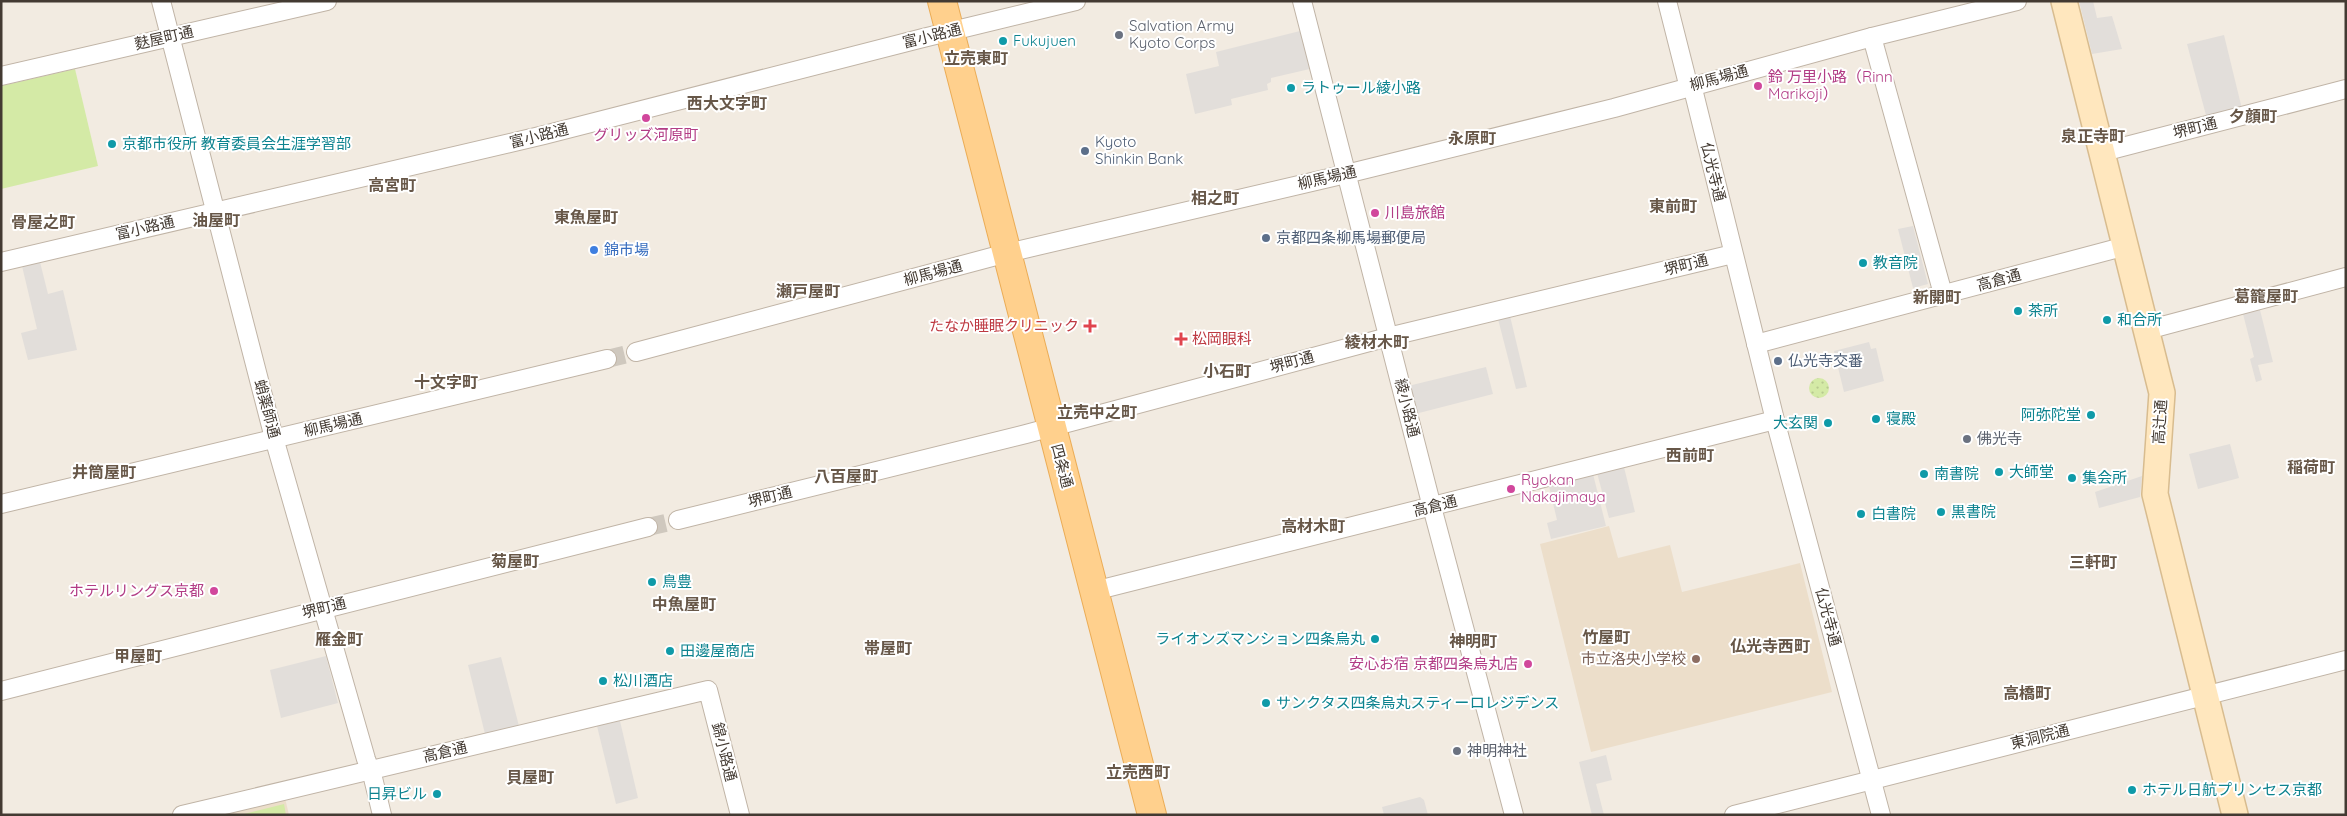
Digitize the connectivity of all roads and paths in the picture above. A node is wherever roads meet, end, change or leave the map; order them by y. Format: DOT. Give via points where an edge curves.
graph roads {
  1 [pos="161,1"];
  2 [pos="327,1"];
  3 [pos="942,1"];
  4 [pos="1076,1"];
  5 [pos="1302,1"];
  6 [pos="1667,1"];
  7 [pos="2017,1"];
  8 [pos="2064,1"];
  9 [pos="949,31"];
  10 [pos="169,37"];
  11 [pos="1872,37"];
  12 [pos="1,76"];
  13 [pos="1692,85"];
  14 [pos="2346,89"];
  15 [pos="2103,152"];
  16 [pos="1346,174"];
  17 [pos="215,212"];
  18 [pos="2126,246"];
  19 [pos="1007,254"];
  20 [pos="1733,254"];
  21 [pos="1,262"];
  22 [pos="2346,277"];
  23 [pos="1943,294"];
  24 [pos="2147,330"];
  25 [pos="1388,337"];
  26 [pos="1756,344"];
  27 [pos="636,352"];
  28 [pos="606,360"];
  29 [pos="1775,420"];
  30 [pos="1052,427"];
  31 [pos="274,438"];
  32 [pos="1,504"];
  33 [pos="1432,507"];
  34 [pos="678,520"];
  35 [pos="648,527"];
  36 [pos="1094,591"];
  37 [pos="323,609"];
  38 [pos="2346,660"];
  39 [pos="708,690"];
  40 [pos="1,692"];
  41 [pos="2204,696"];
  42 [pos="370,770"];
  43 [pos="1872,781"];
  44 [pos="182,815"];
  45 [pos="382,815"];
  46 [pos="740,815"];
  47 [pos="1152,815"];
  48 [pos="1514,815"];
  49 [pos="1734,815"];
  50 [pos="1881,815"];
  51 [pos="2235,815"];
  1 -- 10 [label="street, 蛸薬師通"];
  2 -- 10 [label="street, 麩屋町通"];
  3 -- 9 [label="main road, 四条通"];
  4 -- 9 [label="street, 富小路通"];
  5 -- 16 [label="street, 綾小路通"];
  6 -- 13 [label="street, 仏光寺通" via="1687,80"];
  7 -- 11 [label="street, 柳馬場通"];
  8 -- 15 [label="street, 高辻通"];
  9 -- 17 [label="street, 富小路通" via="553,133"];
  9 -- 19 [label="main road, 四条通"];
  10 -- 12 [label="street, 麩屋町通"];
  10 -- 17 [label="street, 蛸薬師通"];
  11 -- 13 [label="street, 柳馬場通"];
  11 -- 23 [label="street"];
  13 -- 16 [label="street, 柳馬場通" via="1614,108"];
  13 -- 20 [label="street, 仏光寺通"];
  14 -- 15 [label="street, 堺町通"];
  15 -- 18 [label="street, 高辻通"];
  16 -- 19 [label="street, 柳馬場通"];
  16 -- 25 [label="street, 綾小路通"];
  17 -- 21 [label="street, 富小路通"];
  17 -- 31 [label="street, 蛸薬師通"];
  18 -- 23 [label="street, 高倉通"];
  18 -- 24 [label="street, 高辻通"];
  19 -- 27 [label="street, 柳馬場通"];
  19 -- 30 [label="main road, 四条通"];
  20 -- 25 [label="street, 堺町通"];
  20 -- 26 [label="street, 仏光寺通"];
  22 -- 24 [label="street"];
  23 -- 26 [label="street, 高倉通"];
  24 -- 41 [label="street, 高辻通" via="2162,393 2155,494"];
  25 -- 30 [label="street, 堺町通"];
  25 -- 33 [label="street, 綾小路通"];
  26 -- 29 [label="street, 仏光寺通"];
  28 -- 31 [label="street, 柳馬場通"];
  29 -- 33 [label="street, 高倉通"];
  29 -- 43 [label="street, 仏光寺通"];
  30 -- 34 [label="street, 堺町通"];
  30 -- 36 [label="main road, 四条通"];
  31 -- 32 [label="street, 柳馬場通"];
  31 -- 37 [label="street, 蛸薬師通"];
  33 -- 36 [label="street, 高倉通"];
  33 -- 48 [label="street, 綾小路通"];
  35 -- 37 [label="street, 堺町通"];
  36 -- 47 [label="main road, 四条通"];
  37 -- 40 [label="street, 堺町通"];
  37 -- 42 [label="street, 蛸薬師通"];
  38 -- 41 [label="street, 東洞院通"];
  39 -- 42 [label="street, 高倉通"];
  39 -- 46 [label="street, 錦小路通"];
  41 -- 43 [label="street, 東洞院通"];
  41 -- 51 [label="street, 高辻通"];
  42 -- 44 [label="street, 高倉通"];
  42 -- 45 [label="street, 蛸薬師通"];
  43 -- 49 [label="street, 東洞院通"];
  43 -- 50 [label="street, 仏光寺通"];
}
